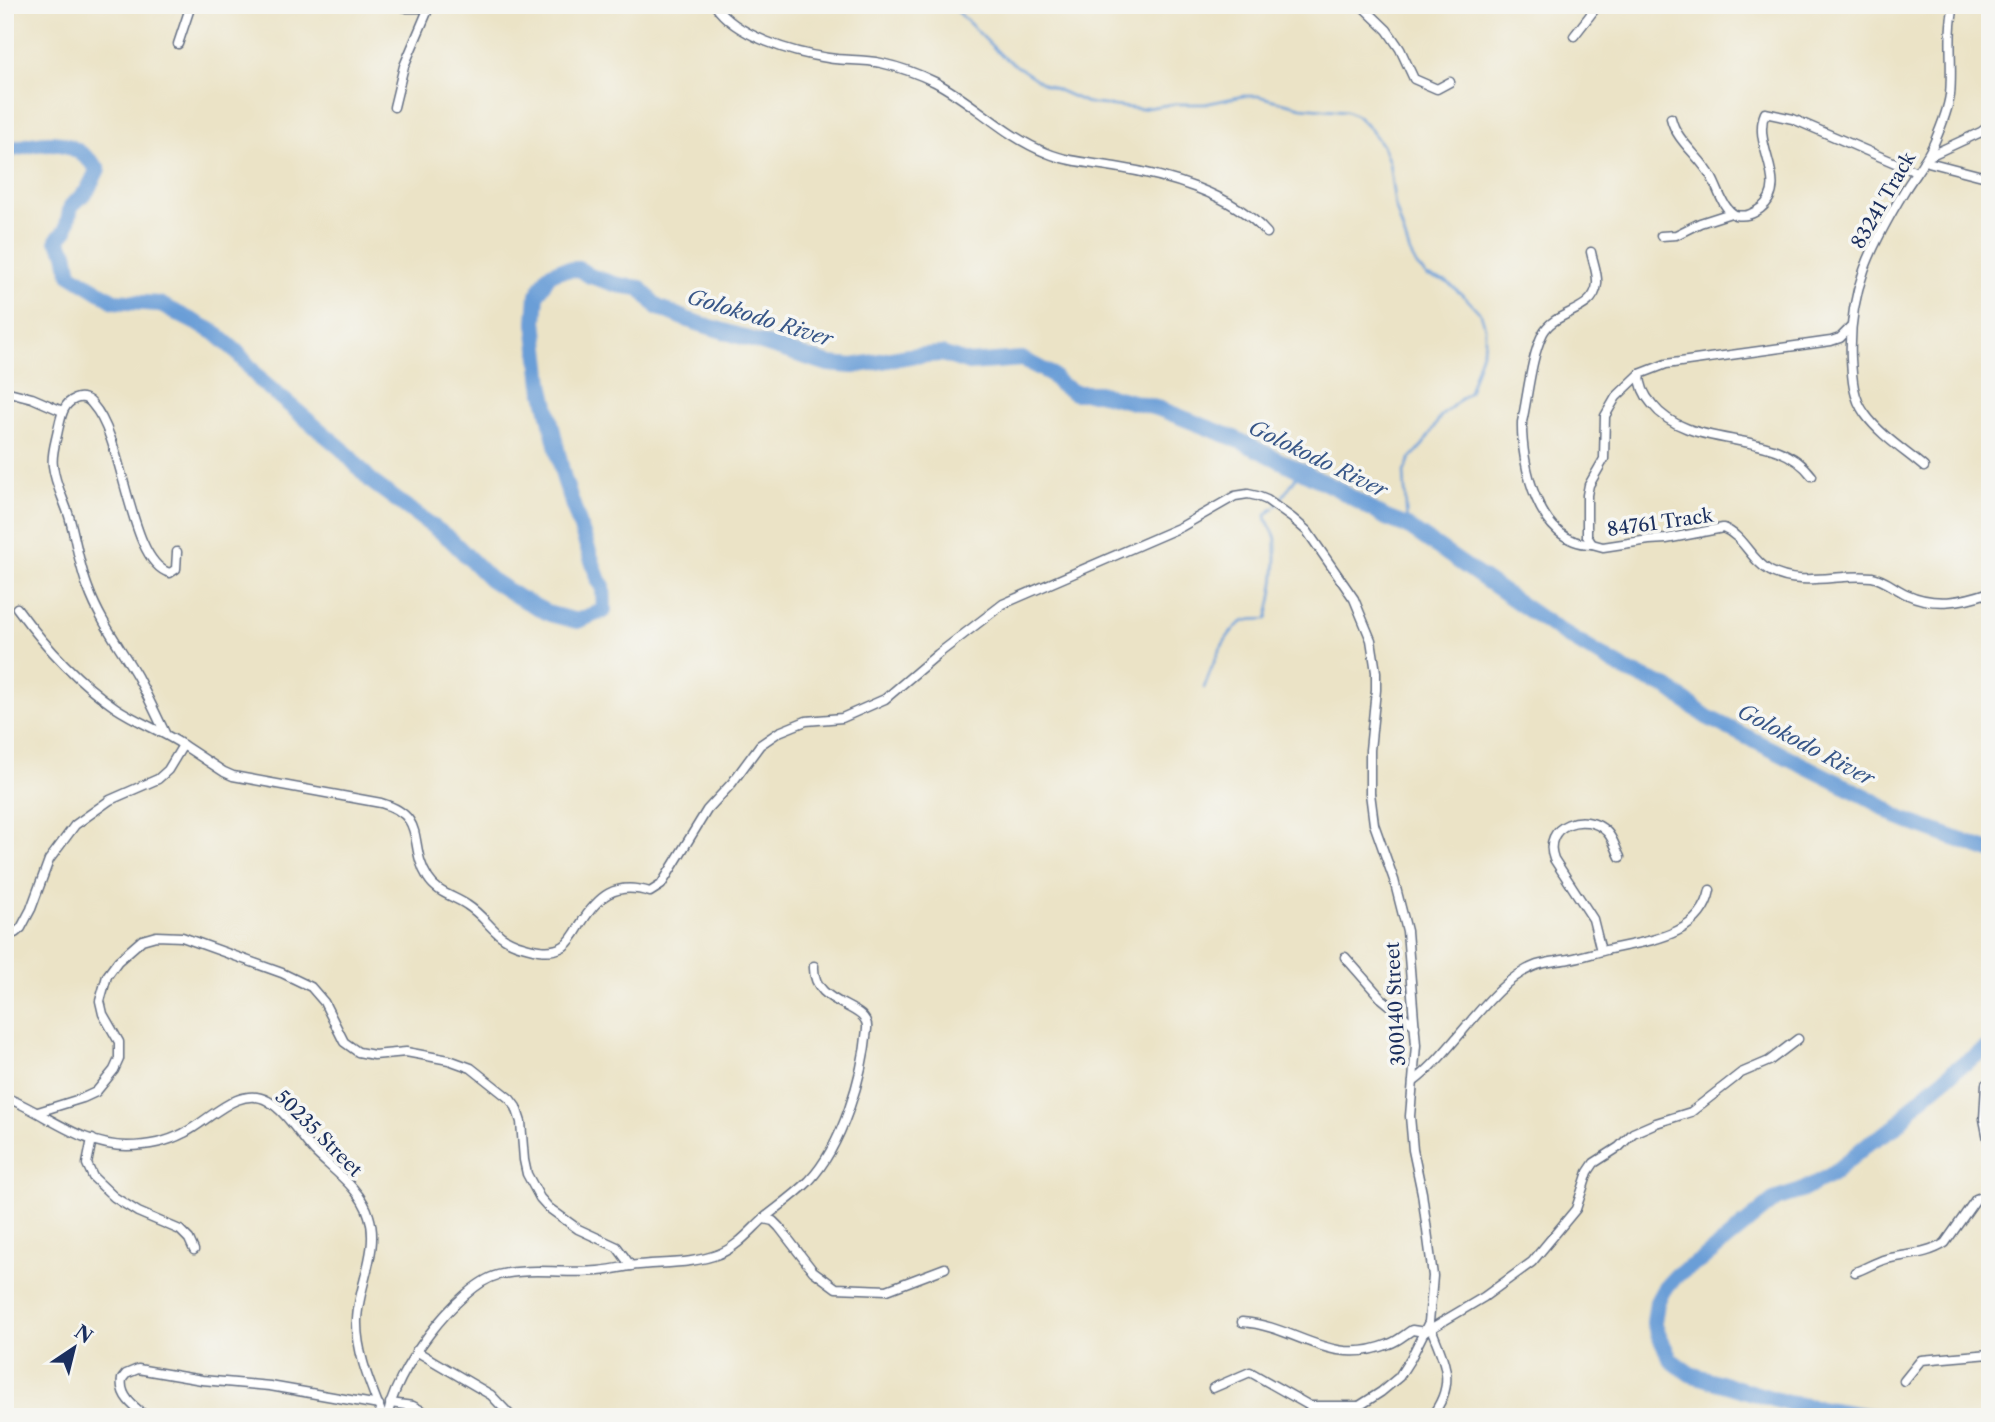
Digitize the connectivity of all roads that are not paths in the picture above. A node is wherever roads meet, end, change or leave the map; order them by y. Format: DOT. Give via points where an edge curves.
graph roads {
  1 [pos="191,5"];
  2 [pos="396,5"];
  3 [pos="715,5"];
  4 [pos="1361,5"];
  5 [pos="1598,5"];
  6 [pos="1954,5"];
  7 [pos="429,7"];
  8 [pos="1574,36"];
  9 [pos="178,44"];
  10 [pos="1450,82"];
  11 [pos="394,107"];
  12 [pos="1671,118"];
  13 [pos="1990,125"];
  14 [pos="1925,159"];
  15 [pos="1916,172"];
  16 [pos="1990,178"];
  17 [pos="1731,213"];
  18 [pos="1267,233"];
  19 [pos="1661,236"];
  20 [pos="1591,253"];
  21 [pos="1850,328"];
  22 [pos="1640,374"];
  23 [pos="5,391"];
  24 [pos="62,411"];
  25 [pos="1924,467"];
  26 [pos="1812,476"];
  27 [pos="1592,544"];
  28 [pos="177,552"];
  29 [pos="1990,592"];
  30 [pos="17,608"];
  31 [pos="165,733"];
  32 [pos="183,746"];
  33 [pos="1620,857"];
  34 [pos="1710,890"];
  35 [pos="5,934"];
  36 [pos="1601,951"];
  37 [pos="1345,957"];
  38 [pos="814,966"];
  39 [pos="1415,1027"];
  40 [pos="1798,1039"];
  41 [pos="1413,1082"];
  42 [pos="1986,1084"];
  43 [pos="5,1097"];
  44 [pos="38,1112"];
  45 [pos="92,1139"];
  46 [pos="1990,1149"];
  47 [pos="1990,1194"];
  48 [pos="764,1219"];
  49 [pos="194,1250"];
  50 [pos="631,1266"];
  51 [pos="945,1268"];
  52 [pos="1855,1272"];
  53 [pos="1242,1322"];
  54 [pos="1428,1330"];
  55 [pos="416,1351"];
  56 [pos="1990,1354"];
  57 [pos="1905,1381"];
  58 [pos="1213,1388"];
  59 [pos="390,1403"];
  60 [pos="379,1405"];
  61 [pos="1360,1406"];
  62 [pos="147,1417"];
  63 [pos="385,1417"];
  64 [pos="434,1417"];
  65 [pos="512,1417"];
  66 [pos="1342,1417"];
  67 [pos="1432,1417"];
  1 -- 9 [label="street"];
  2 -- 7 [label="street"];
  3 -- 18 [label="street" via="732,23 768,42 827,58 881,63 935,82 1009,134 1047,153 1191,186 1237,207"];
  4 -- 10 [label="street" via="1387,30 1413,79 1437,89"];
  5 -- 8 [label="street"];
  6 -- 14 [label="street, 83241 Track" via="1950,97"];
  7 -- 11 [label="street" via="404,66"];
  12 -- 17 [label="street"];
  13 -- 14 [label="street"];
  14 -- 15 [label="street, 83241 Track"];
  14 -- 16 [label="street"];
  15 -- 17 [label="street" via="1793,119 1765,113 1760,127 1773,190 1758,210 1741,216"];
  15 -- 21 [label="street, 83241 Track" via="1864,265"];
  17 -- 19 [label="street" via="1676,235"];
  20 -- 27 [label="street" via="1594,293 1590,301 1559,317 1544,332 1521,434 1530,486 1551,523 1568,538"];
  21 -- 22 [label="street, 84761 Track" via="1831,341 1666,364"];
  21 -- 25 [label="street, 83241 Track" via="1852,380 1859,405 1874,425"];
  22 -- 26 [label="street" via="1648,400 1669,421 1697,433 1770,449 1800,462"];
  22 -- 27 [label="street, 84761 Track" via="1615,397 1605,415 1604,459 1587,495 1587,536"];
  23 -- 24 [label="street"];
  24 -- 28 [label="street" via="80,397 99,411 115,447 132,516 153,562 170,573 176,569"];
  24 -- 31 [label="street" via="53,466 88,589"];
  27 -- 29 [label="street, 84761 Track" via="1603,547 1723,528 1737,536 1762,566 1780,576 1870,577 1908,595 1942,602 1967,601"];
  30 -- 31 [label="street" via="95,691 116,708"];
  31 -- 32 [label="street"];
  32 -- 35 [label="street" via="158,779 110,800 75,825 49,860 26,919 15,933"];
  32 -- 39 [label="street, 300140 Street" via="233,776 402,810 411,822 421,867 434,886 467,904 489,928 508,940 550,951 568,942 603,897 626,887 650,892 660,885 707,810 768,738 806,721 842,718 885,699 1003,604 1181,527 1242,494 1267,500 1307,531 1358,607 1373,651 1376,690 1370,801 1405,918"];
  33 -- 36 [label="street" via="1609,834 1588,821 1564,825 1555,832 1551,852 1594,919"];
  34 -- 36 [label="street" via="1704,909 1672,934"];
  36 -- 41 [label="street" via="1521,973 1492,998 1430,1070"];
  37 -- 39 [label="street" via="1381,998"];
  38 -- 48 [label="street" via="819,988 863,1016 868,1025 865,1046 852,1097 825,1157 810,1180"];
  39 -- 41 [label="street, 300140 Street"];
  40 -- 54 [label="street" via="1769,1061 1741,1073 1691,1112 1639,1130 1594,1163 1576,1209 1532,1262"];
  41 -- 54 [label="street, 300140 Street" via="1413,1150 1433,1276"];
  42 -- 46 [label="street" via="1984,1119"];
  43 -- 44 [label="street, 50235 Street"];
  44 -- 45 [label="street, 50235 Street"];
  44 -- 50 [label="street" via="96,1092 114,1070 119,1042 100,1001 107,976 118,961 142,940 182,937 311,987 344,1042 358,1052 406,1052 471,1068 516,1107 526,1167 540,1198 578,1229 617,1247"];
  45 -- 49 [label="street" via="87,1164 93,1177 138,1212 180,1230"];
  45 -- 60 [label="street, 50235 Street" via="125,1146 150,1144 182,1134 241,1098 256,1097 275,1106 359,1196 370,1216 372,1240 357,1332"];
  47 -- 52 [label="street" via="1976,1199 1939,1247"];
  48 -- 50 [label="street" via="716,1255"];
  48 -- 51 [label="street" via="774,1221 813,1271 836,1288 887,1290"];
  50 -- 55 [label="street" via="492,1277 460,1300"];
  53 -- 54 [label="street" via="1283,1330 1336,1352 1371,1350 1412,1330"];
  54 -- 61 [label="street, 300140 Street" via="1398,1377"];
  54 -- 67 [label="street" via="1445,1363 1448,1381"];
  55 -- 59 [label="street"];
  55 -- 65 [label="street" via="491,1395"];
  56 -- 57 [label="street" via="1921,1360"];
  58 -- 61 [label="street" via="1250,1372 1310,1406"];
  59 -- 63 [label="street"];
  59 -- 64 [label="street" via="413,1406"];
  60 -- 62 [label="street" via="138,1369 122,1379 122,1392"];
  60 -- 63 [label="street, 50235 Street"];
  61 -- 66 [label="street, 300140 Street"];
}
